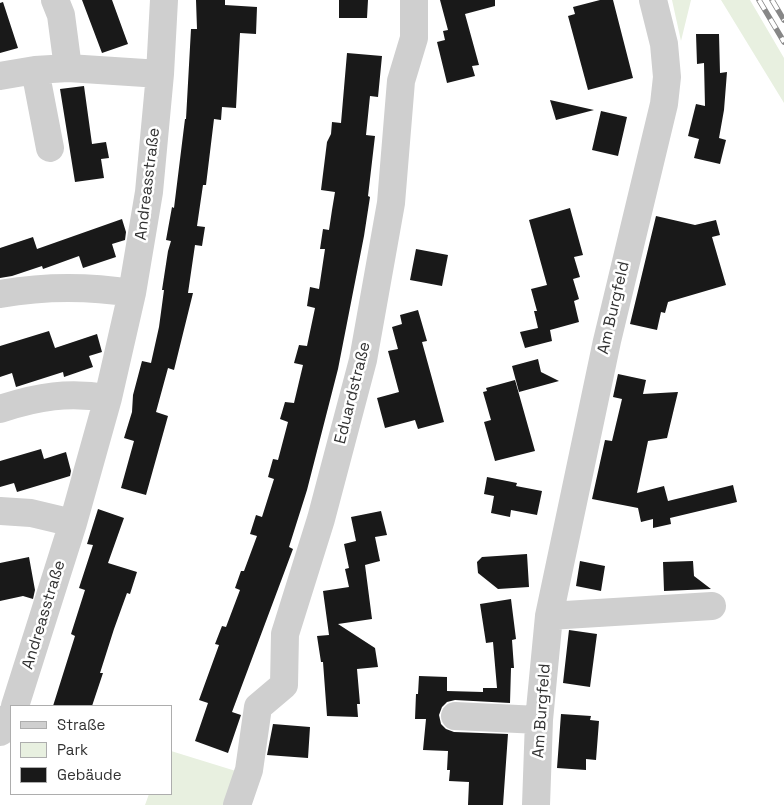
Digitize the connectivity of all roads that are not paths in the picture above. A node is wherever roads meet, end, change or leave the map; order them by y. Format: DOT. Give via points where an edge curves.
graph roads {
  1 [pos="55,0"];
  2 [pos="164,0"];
  3 [pos="414,0"];
  4 [pos="654,0"];
  5 [pos="68,68"];
  6 [pos="34,70"];
  7 [pos="160,74"];
  8 [pos="0,76"];
  9 [pos="50,148"];
  10 [pos="132,293"];
  11 [pos="0,294"];
  12 [pos="108,398"];
  13 [pos="0,409"];
  14 [pos="0,511"];
  15 [pos="72,523"];
  16 [pos="712,606"];
  17 [pos="550,616"];
  18 [pos="15,705"];
  19 [pos="455,716"];
  20 [pos="10,718"];
  21 [pos="539,720"];
  22 [pos="0,732"];
  23 [pos="237,805"];
  24 [pos="536,805"];
  1 -- 5 [label="street" via="61,14"];
  2 -- 7 [label="street, Andreasstraße"];
  3 -- 23 [label="street, Eduardstraße" via="414,38 401,81 391,202 363,360 321,519 285,634 284,685 258,706 248,770"];
  4 -- 17 [label="street, Am Burgfeld" via="668,77 664,104 607,341"];
  5 -- 6 [label="street"];
  5 -- 7 [label="street"];
  6 -- 8 [label="street"];
  6 -- 9 [label="street"];
  7 -- 10 [label="street, Andreasstraße" via="149,192"];
  10 -- 11 [label="street" via="62,287"];
  10 -- 12 [label="street, Andreasstraße"];
  12 -- 13 [label="street" via="50,396"];
  12 -- 15 [label="street, Andreasstraße"];
  14 -- 15 [label="street" via="31,513"];
  15 -- 18 [label="street, Andreasstraße"];
  16 -- 17 [label="street"];
  17 -- 21 [label="street, Am Burgfeld"];
  19 -- 21 [label="street"];
  20 -- 22 [label="street" via="6,728"];
  21 -- 24 [label="street, Am Burgfeld"];
}
